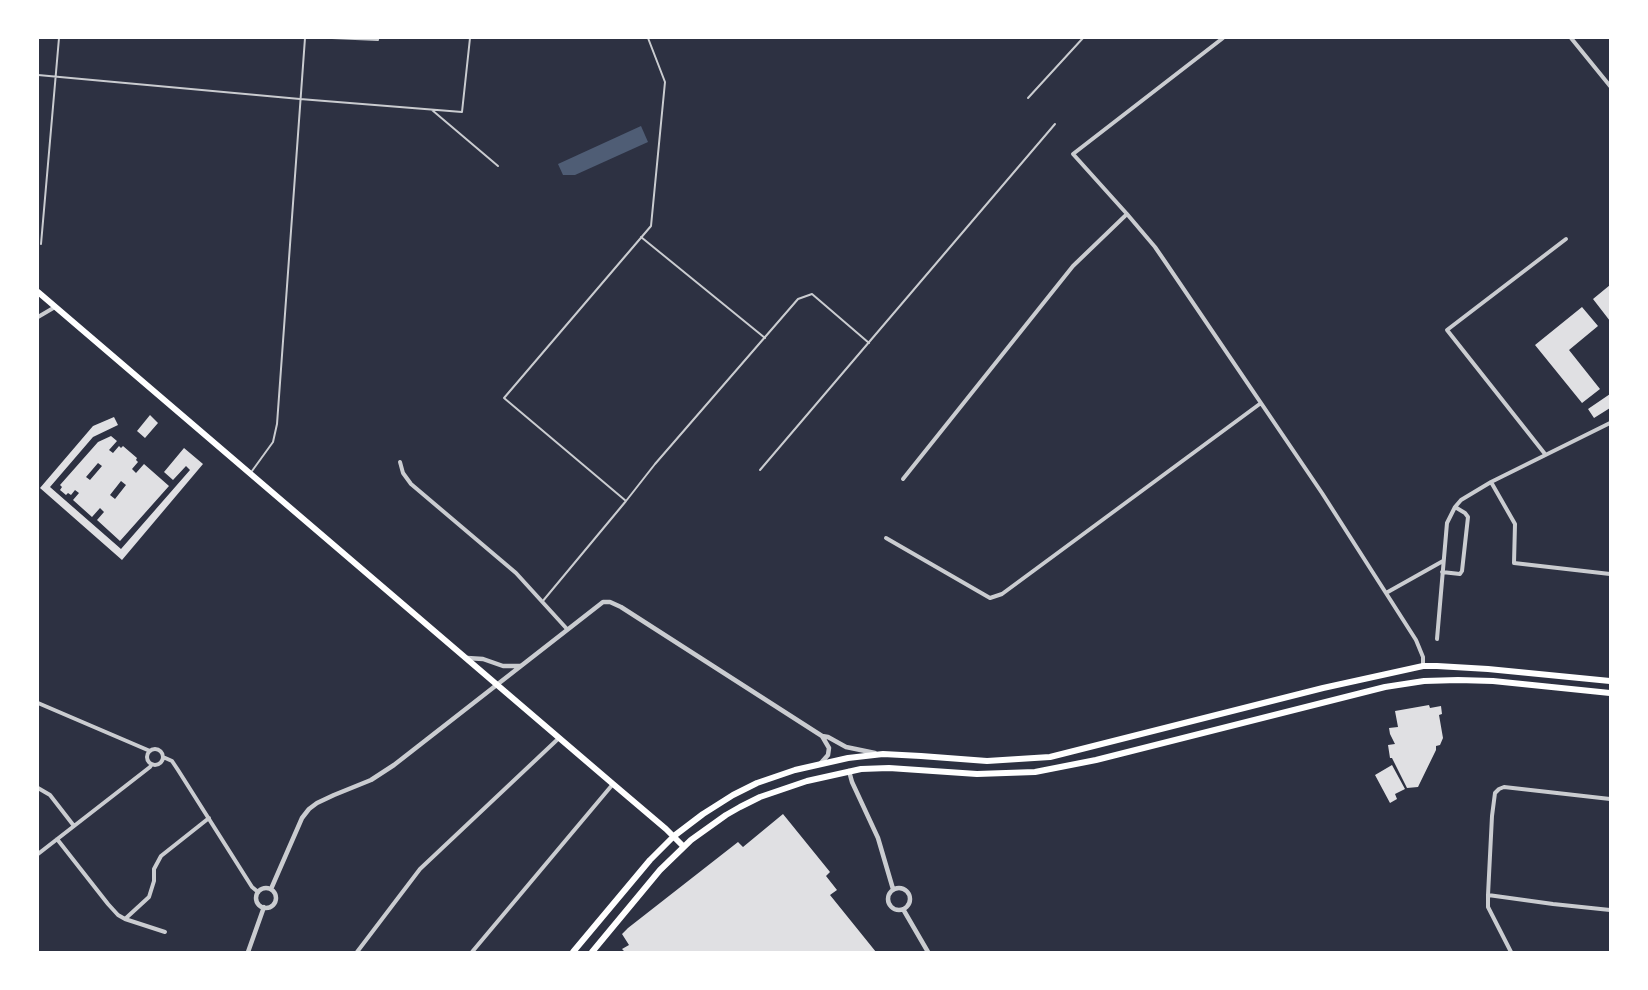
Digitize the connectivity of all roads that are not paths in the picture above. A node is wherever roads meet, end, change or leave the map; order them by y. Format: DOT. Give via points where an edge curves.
graph roads {
  1 [pos="59,38"];
  2 [pos="305,38"];
  3 [pos="332,38"];
  4 [pos="378,38"];
  5 [pos="470,38"];
  6 [pos="648,38"];
  7 [pos="1083,38"];
  8 [pos="1223,38"];
  9 [pos="1571,38"];
  10 [pos="357,39"];
  11 [pos="38,75"];
  12 [pos="55,77"];
  13 [pos="1611,86"];
  14 [pos="1028,98"];
  15 [pos="300,99"];
  16 [pos="432,110"];
  17 [pos="1055,124"];
  18 [pos="498,166"];
  19 [pos="1127,214"];
  20 [pos="641,237"];
  21 [pos="1566,239"];
  22 [pos="41,244"];
  23 [pos="38,292"];
  24 [pos="55,307"];
  25 [pos="38,317"];
  26 [pos="765,338"];
  27 [pos="869,342"];
  28 [pos="1261,403"];
  29 [pos="1611,423"];
  30 [pos="1545,454"];
  31 [pos="400,462"];
  32 [pos="760,470"];
  33 [pos="250,474"];
  34 [pos="903,479"];
  35 [pos="1491,482"];
  36 [pos="626,501"];
  37 [pos="1455,507"];
  38 [pos="885,538"];
  39 [pos="1443,561"];
  40 [pos="1442,572"];
  41 [pos="1611,574"];
  42 [pos="1386,593"];
  43 [pos="542,602"];
  44 [pos="567,629"];
  45 [pos="1437,639"];
  46 [pos="467,658"];
  47 [pos="520,666"];
  48 [pos="1423,666"];
  49 [pos="1424,681"];
  50 [pos="1611,681"];
  51 [pos="497,684"];
  52 [pos="1611,693"];
  53 [pos="38,703"];
  54 [pos="822,736"];
  55 [pos="560,738"];
  56 [pos="150,751"];
  57 [pos="883,754"];
  58 [pos="163,757"];
  59 [pos="848,758"];
  60 [pos="152,764"];
  61 [pos="820,764"];
  62 [pos="849,771"];
  63 [pos="614,784"];
  64 [pos="38,788"];
  65 [pos="1611,799"];
  66 [pos="209,818"];
  67 [pos="74,826"];
  68 [pos="674,836"];
  69 [pos="57,839"];
  70 [pos="683,846"];
  71 [pos="38,854"];
  72 [pos="271,889"];
  73 [pos="893,889"];
  74 [pos="258,892"];
  75 [pos="1488,895"];
  76 [pos="264,907"];
  77 [pos="903,909"];
  78 [pos="1611,910"];
  79 [pos="125,919"];
  80 [pos="165,932"];
  81 [pos="248,952"];
  82 [pos="357,952"];
  83 [pos="472,952"];
  84 [pos="573,952"];
  85 [pos="592,952"];
  86 [pos="928,952"];
  87 [pos="1511,952"];
  1 -- 12 [label="lane"];
  2 -- 15 [label="lane"];
  3 -- 10 [label="lane"];
  4 -- 10 [label="lane"];
  5 -- 16 [label="lane" via="462,112"];
  6 -- 20 [label="lane" via="665,82 651,226"];
  7 -- 14 [label="lane"];
  8 -- 19 [label="street" via="1073,154"];
  9 -- 13 [label="street"];
  11 -- 12 [label="lane"];
  12 -- 15 [label="lane"];
  12 -- 22 [label="lane"];
  15 -- 16 [label="lane"];
  15 -- 33 [label="lane" via="277,424 273,442"];
  16 -- 18 [label="lane"];
  17 -- 27 [label="lane"];
  19 -- 28 [label="street" via="1155,247"];
  19 -- 34 [label="street" via="1072,266"];
  20 -- 26 [label="lane"];
  20 -- 36 [label="lane" via="504,398"];
  21 -- 30 [label="street" via="1447,330"];
  23 -- 24 [label="main road"];
  24 -- 25 [label="street"];
  24 -- 33 [label="main road"];
  26 -- 27 [label="lane" via="798,298 812,294"];
  26 -- 36 [label="lane"];
  27 -- 32 [label="lane"];
  28 -- 38 [label="street" via="1002,594 990,598"];
  28 -- 42 [label="street"];
  29 -- 30 [label="street"];
  30 -- 35 [label="street"];
  31 -- 43 [label="street" via="402,473 411,484 516,573"];
  33 -- 46 [label="main road"];
  35 -- 37 [label="street"];
  35 -- 41 [label="street" via="1515,524 1514,563"];
  36 -- 43 [label="lane"];
  37 -- 39 [label="street" via="1447,523"];
  37 -- 40 [label="street" via="1468,517 1462,571"];
  39 -- 40 [label="street"];
  39 -- 42 [label="street"];
  40 -- 45 [label="street"];
  42 -- 48 [label="street" via="1416,639"];
  43 -- 44 [label="street"];
  44 -- 47 [label="street"];
  44 -- 54 [label="street" via="603,603 615,604"];
  46 -- 47 [label="street"];
  46 -- 51 [label="main road"];
  47 -- 51 [label="street"];
  48 -- 49 [label="main road"];
  48 -- 50 [label="main road"];
  48 -- 57 [label="main road" via="1050,757 987,761"];
  49 -- 52 [label="main road" via="1493,681"];
  49 -- 62 [label="main road" via="1385,687 1035,772 977,774 889,768"];
  51 -- 55 [label="main road"];
  51 -- 72 [label="street" via="394,765 371,780 309,808"];
  53 -- 56 [label="street"];
  54 -- 57 [label="street" via="856,750"];
  54 -- 61 [label="street" via="829,750"];
  55 -- 63 [label="main road"];
  55 -- 82 [label="street" via="420,869"];
  56 -- 58 [label="street" via="157,749"];
  56 -- 60 [label="street" via="147,758"];
  57 -- 59 [label="main road"];
  58 -- 60 [label="street" via="160,763"];
  58 -- 66 [label="street" via="172,761"];
  59 -- 61 [label="main road"];
  59 -- 62 [label="main road"];
  60 -- 67 [label="street"];
  61 -- 68 [label="main road" via="757,783"];
  62 -- 70 [label="main road" via="760,797 726,815"];
  62 -- 73 [label="street" via="878,838"];
  63 -- 68 [label="main road"];
  63 -- 83 [label="street"];
  64 -- 67 [label="street" via="50,795"];
  65 -- 75 [label="street" via="1499,789 1492,816"];
  66 -- 74 [label="street"];
  66 -- 79 [label="street" via="161,856 148,897"];
  67 -- 69 [label="street"];
  68 -- 70 [label="main road"];
  68 -- 84 [label="main road"];
  69 -- 71 [label="street"];
  69 -- 79 [label="street" via="108,904"];
  70 -- 85 [label="main road"];
  72 -- 74 [label="street"];
  72 -- 76 [label="street" via="275,903"];
  73 -- 77 [label="street" via="888,897 890,905"];
  73 -- 77 [label="street" via="903,889 909,895 908,905"];
  74 -- 76 [label="street" via="257,901"];
  75 -- 78 [label="street"];
  75 -- 87 [label="street" via="1488,907"];
  76 -- 81 [label="street"];
  77 -- 86 [label="street"];
  79 -- 80 [label="street"];
}
